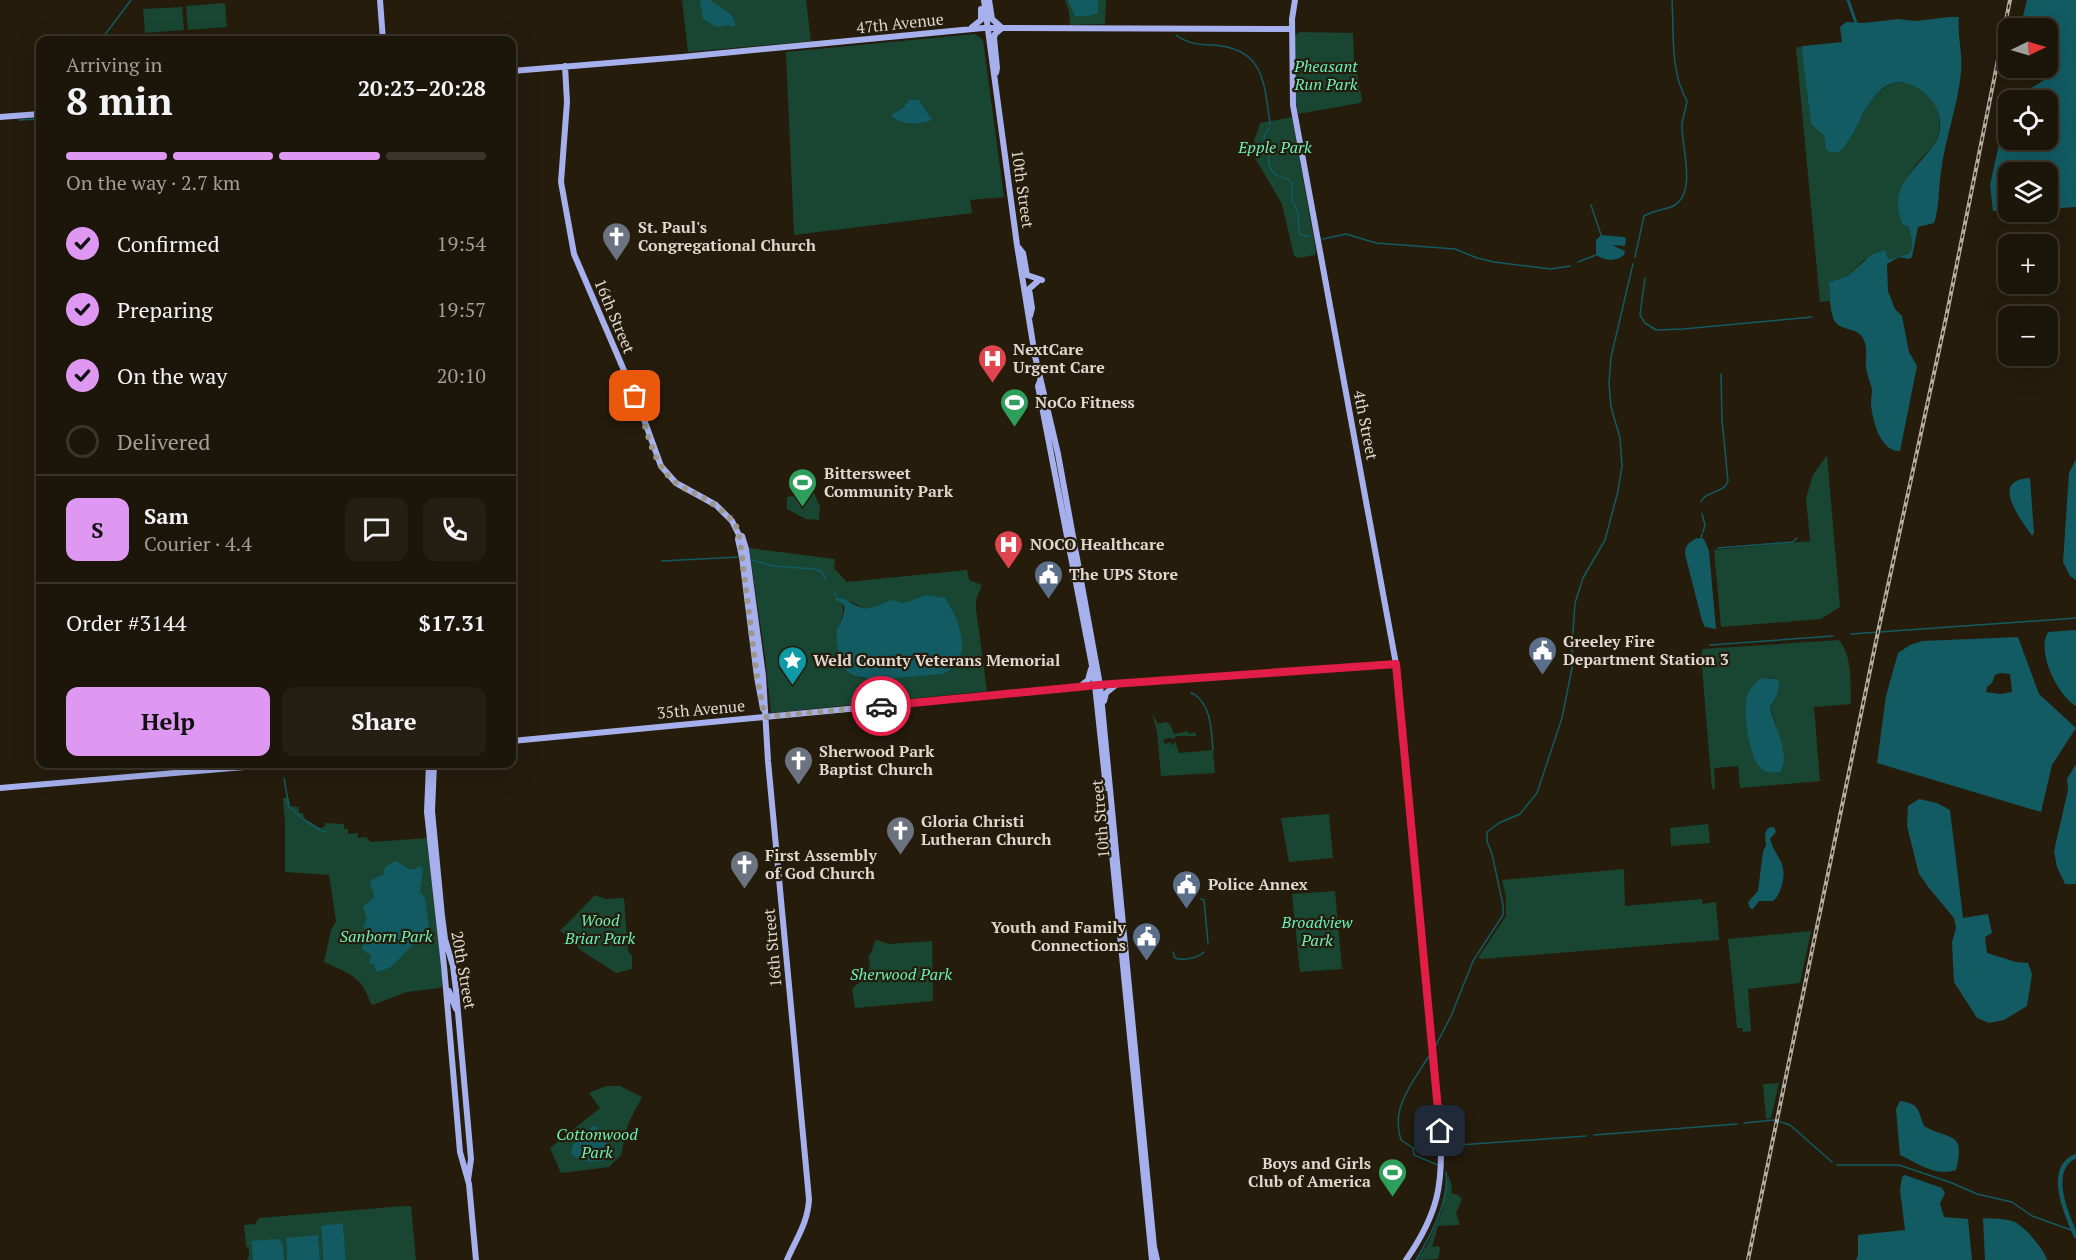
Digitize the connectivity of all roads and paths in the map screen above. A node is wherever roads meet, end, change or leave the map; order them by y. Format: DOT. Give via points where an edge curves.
graph roads {
  1 [pos="380,0"];
  2 [pos="985,0"];
  3 [pos="1295,0"];
  4 [pos="988,28"];
  5 [pos="1002,28"];
  6 [pos="965,29"];
  7 [pos="1292,29"];
  8 [pos="383,36"];
  9 [pos="990,45"];
  10 [pos="565,66"];
  11 [pos="516,71"];
  12 [pos="994,77"];
  13 [pos="36,114"];
  14 [pos="0,117"];
  15 [pos="1017,245"];
  16 [pos="1029,319"];
  17 [pos="1040,381"];
  18 [pos="1092,662"];
  19 [pos="1396,664"];
  20 [pos="1117,684"];
  21 [pos="1098,685"];
  22 [pos="1079,687"];
  23 [pos="1103,711"];
  24 [pos="765,717"];
  25 [pos="516,741"];
  26 [pos="1105,758"];
  27 [pos="237,768"];
  28 [pos="429,768"];
  29 [pos="434,768"];
  30 [pos="0,788"];
  31 [pos="1114,850"];
  32 [pos="444,966"];
  33 [pos="459,1018"];
  34 [pos="468,1180"];
  35 [pos="1145,1204"];
  36 [pos="1150,1213"];
  37 [pos="1155,1259"];
  38 [pos="476,1260"];
  39 [pos="787,1260"];
  40 [pos="1406,1260"];
  1 -- 8 [label="main road"];
  2 -- 4 [label="main road, 10th Street"];
  2 -- 5 [label="main road" via="992,19"];
  2 -- 6 [label="main road" via="981,20"];
  3 -- 7 [label="main road"];
  4 -- 5 [label="main road, 47th Avenue"];
  4 -- 6 [label="main road, 47th Avenue"];
  4 -- 9 [label="main road, 10th Street"];
  5 -- 7 [label="main road, 47th Avenue"];
  5 -- 12 [label="main road" via="994,38 998,68"];
  6 -- 9 [label="main road" via="969,33 980,32"];
  6 -- 10 [label="main road, 47th Avenue"];
  7 -- 19 [label="main road, 4th Street" via="1293,105"];
  9 -- 12 [label="main road, 10th Street"];
  10 -- 11 [label="main road, 47th Avenue"];
  10 -- 24 [label="main road, 16th Street" via="567,102 560,174 574,254 661,466 676,483 716,505 739,534"];
  12 -- 15 [label="main road, 10th Street"];
  13 -- 14 [label="main road"];
  15 -- 16 [label="main road, 10th Street"];
  15 -- 16 [label="main road" via="1023,253 1027,275 1040,281 1029,289"];
  16 -- 17 [label="main road, 10th Street"];
  17 -- 18 [label="main road, 10th Street"];
  17 -- 21 [label="main road, 10th Street" via="1058,454"];
  18 -- 21 [label="main road, 10th Street"];
  18 -- 22 [label="main road" via="1090,676"];
  19 -- 20 [label="main road, 35th Avenue"];
  19 -- 40 [label="main road, 4th Street" via="1442,1165 1433,1212"];
  20 -- 21 [label="main road, 35th Avenue"];
  20 -- 23 [label="main road" via="1106,693"];
  21 -- 22 [label="main road, 35th Avenue"];
  21 -- 23 [label="main road, 10th Street"];
  21 -- 26 [label="main road, 10th Street"];
  22 -- 24 [label="main road, 35th Avenue"];
  23 -- 26 [label="main road, 10th Street"];
  24 -- 25 [label="main road, 35th Avenue"];
  24 -- 39 [label="main road, 16th Street" via="809,1199 802,1231"];
  26 -- 31 [label="main road, 10th Street"];
  26 -- 31 [label="main road, 10th Street"];
  27 -- 30 [label="main road"];
  28 -- 32 [label="main road, 20th Street" via="427,812"];
  29 -- 33 [label="main road, 20th Street" via="432,812 442,916"];
  31 -- 35 [label="main road, 10th Street"];
  31 -- 36 [label="main road, 10th Street"];
  32 -- 33 [label="main road"];
  32 -- 34 [label="main road, 20th Street" via="460,1152"];
  33 -- 34 [label="main road, 20th Street" via="471,1159"];
  34 -- 38 [label="main road, 20th Street"];
  35 -- 36 [label="main road"];
  35 -- 37 [label="main road, 10th Street"];
  36 -- 37 [label="main road, 10th Street"];
}
